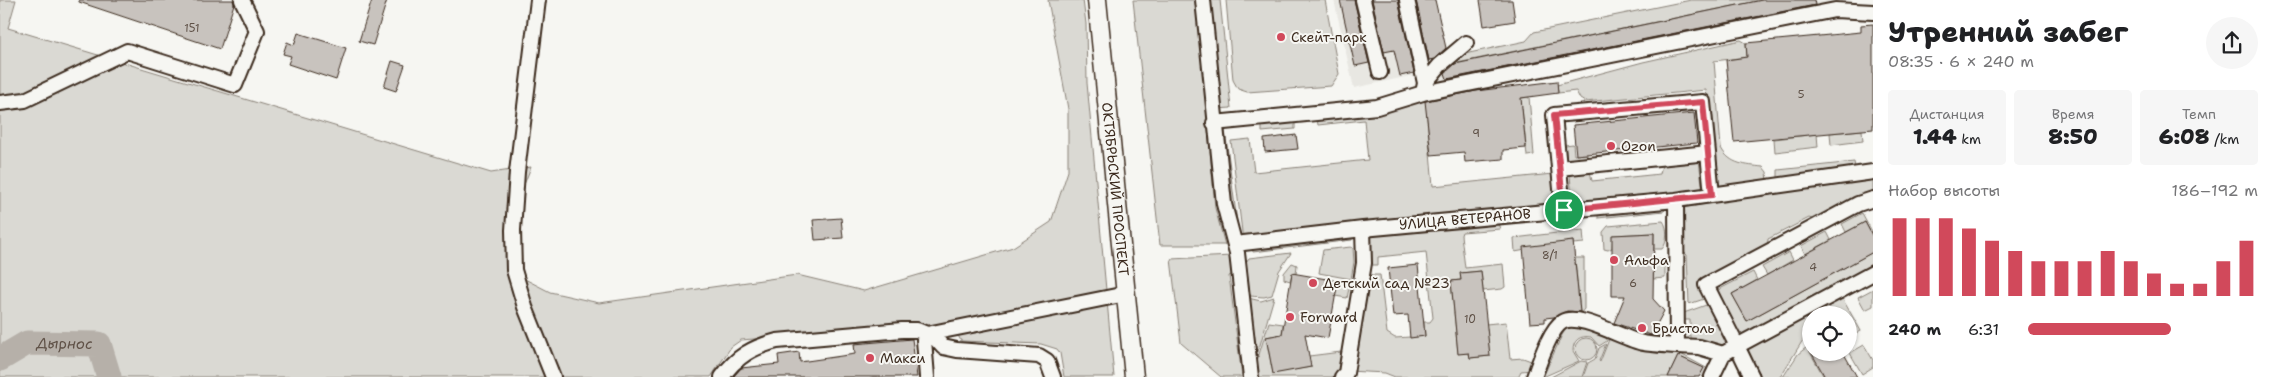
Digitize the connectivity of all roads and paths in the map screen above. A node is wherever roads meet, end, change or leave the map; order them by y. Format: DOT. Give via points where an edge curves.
graph roads {
  1 [pos="242,0"];
  2 [pos="538,0"];
  3 [pos="1097,0"];
  4 [pos="1203,0"];
  5 [pos="1363,0"];
  6 [pos="1407,0"];
  7 [pos="1867,8"];
  8 [pos="1466,43"];
  9 [pos="1380,72"];
  10 [pos="1424,88"];
  11 [pos="0,103"];
  12 [pos="1214,123"];
  13 [pos="1708,153"];
  14 [pos="1559,168"];
  15 [pos="1873,172"];
  16 [pos="1712,195"];
  17 [pos="1873,199"];
  18 [pos="1676,200"];
  19 [pos="1564,210"];
  20 [pos="1362,229"];
  21 [pos="1235,244"];
  22 [pos="1873,273"];
  23 [pos="1126,294"];
  24 [pos="927,334"];
  25 [pos="1677,346"];
  26 [pos="1737,346"];
  27 [pos="1723,354"];
  28 [pos="553,377"];
  29 [pos="722,377"];
  30 [pos="926,377"];
  31 [pos="1053,377"];
  32 [pos="1134,377"];
  33 [pos="1251,377"];
  34 [pos="1342,377"];
  35 [pos="1534,377"];
  36 [pos="1712,377"];
  37 [pos="1752,377"];
  1 -- 11 [label="street" via="256,31 235,85 127,51 24,100"];
  2 -- 28 [label="street" via="517,172 514,270 524,307"];
  3 -- 23 [label="main road, ОКТЯБРЬСКИЙ ПРОСПЕКТ"];
  4 -- 12 [label="street"];
  5 -- 9 [label="street"];
  6 -- 10 [label="street"];
  7 -- 10 [label="street" via="1835,10"];
  8 -- 10 [label="street" via="1440,65"];
  10 -- 12 [label="street" via="1377,107"];
  12 -- 21 [label="street" via="1224,204"];
  13 -- 14 [label="street"];
  13 -- 14 [label="street" via="1703,102 1554,115"];
  13 -- 16 [label="street"];
  14 -- 19 [label="street"];
  15 -- 16 [label="street, УЛИЦА ВЕТЕРАНОВ"];
  16 -- 18 [label="street, УЛИЦА ВЕТЕРАНОВ"];
  17 -- 26 [label="street" via="1706,285"];
  18 -- 19 [label="street, УЛИЦА ВЕТЕРАНОВ"];
  18 -- 25 [label="street"];
  19 -- 20 [label="street, УЛИЦА ВЕТЕРАНОВ"];
  20 -- 21 [label="street, УЛИЦА ВЕТЕРАНОВ"];
  20 -- 34 [label="street" via="1364,263 1346,373"];
  21 -- 33 [label="street"];
  22 -- 26 [label="street"];
  23 -- 24 [label="street"];
  23 -- 32 [label="main road, ОКТЯБРЬСКИЙ ПРОСПЕКТ"];
  24 -- 29 [label="street" via="902,330 777,341 741,355"];
  24 -- 30 [label="street" via="924,340"];
  24 -- 31 [label="street" via="943,346 957,350 1039,356 1047,361"];
  25 -- 27 [label="street" via="1699,347"];
  25 -- 35 [label="street" via="1642,343 1571,320 1562,322 1554,330"];
  26 -- 27 [label="street"];
  26 -- 37 [label="street"];
  27 -- 36 [label="street"];
}
